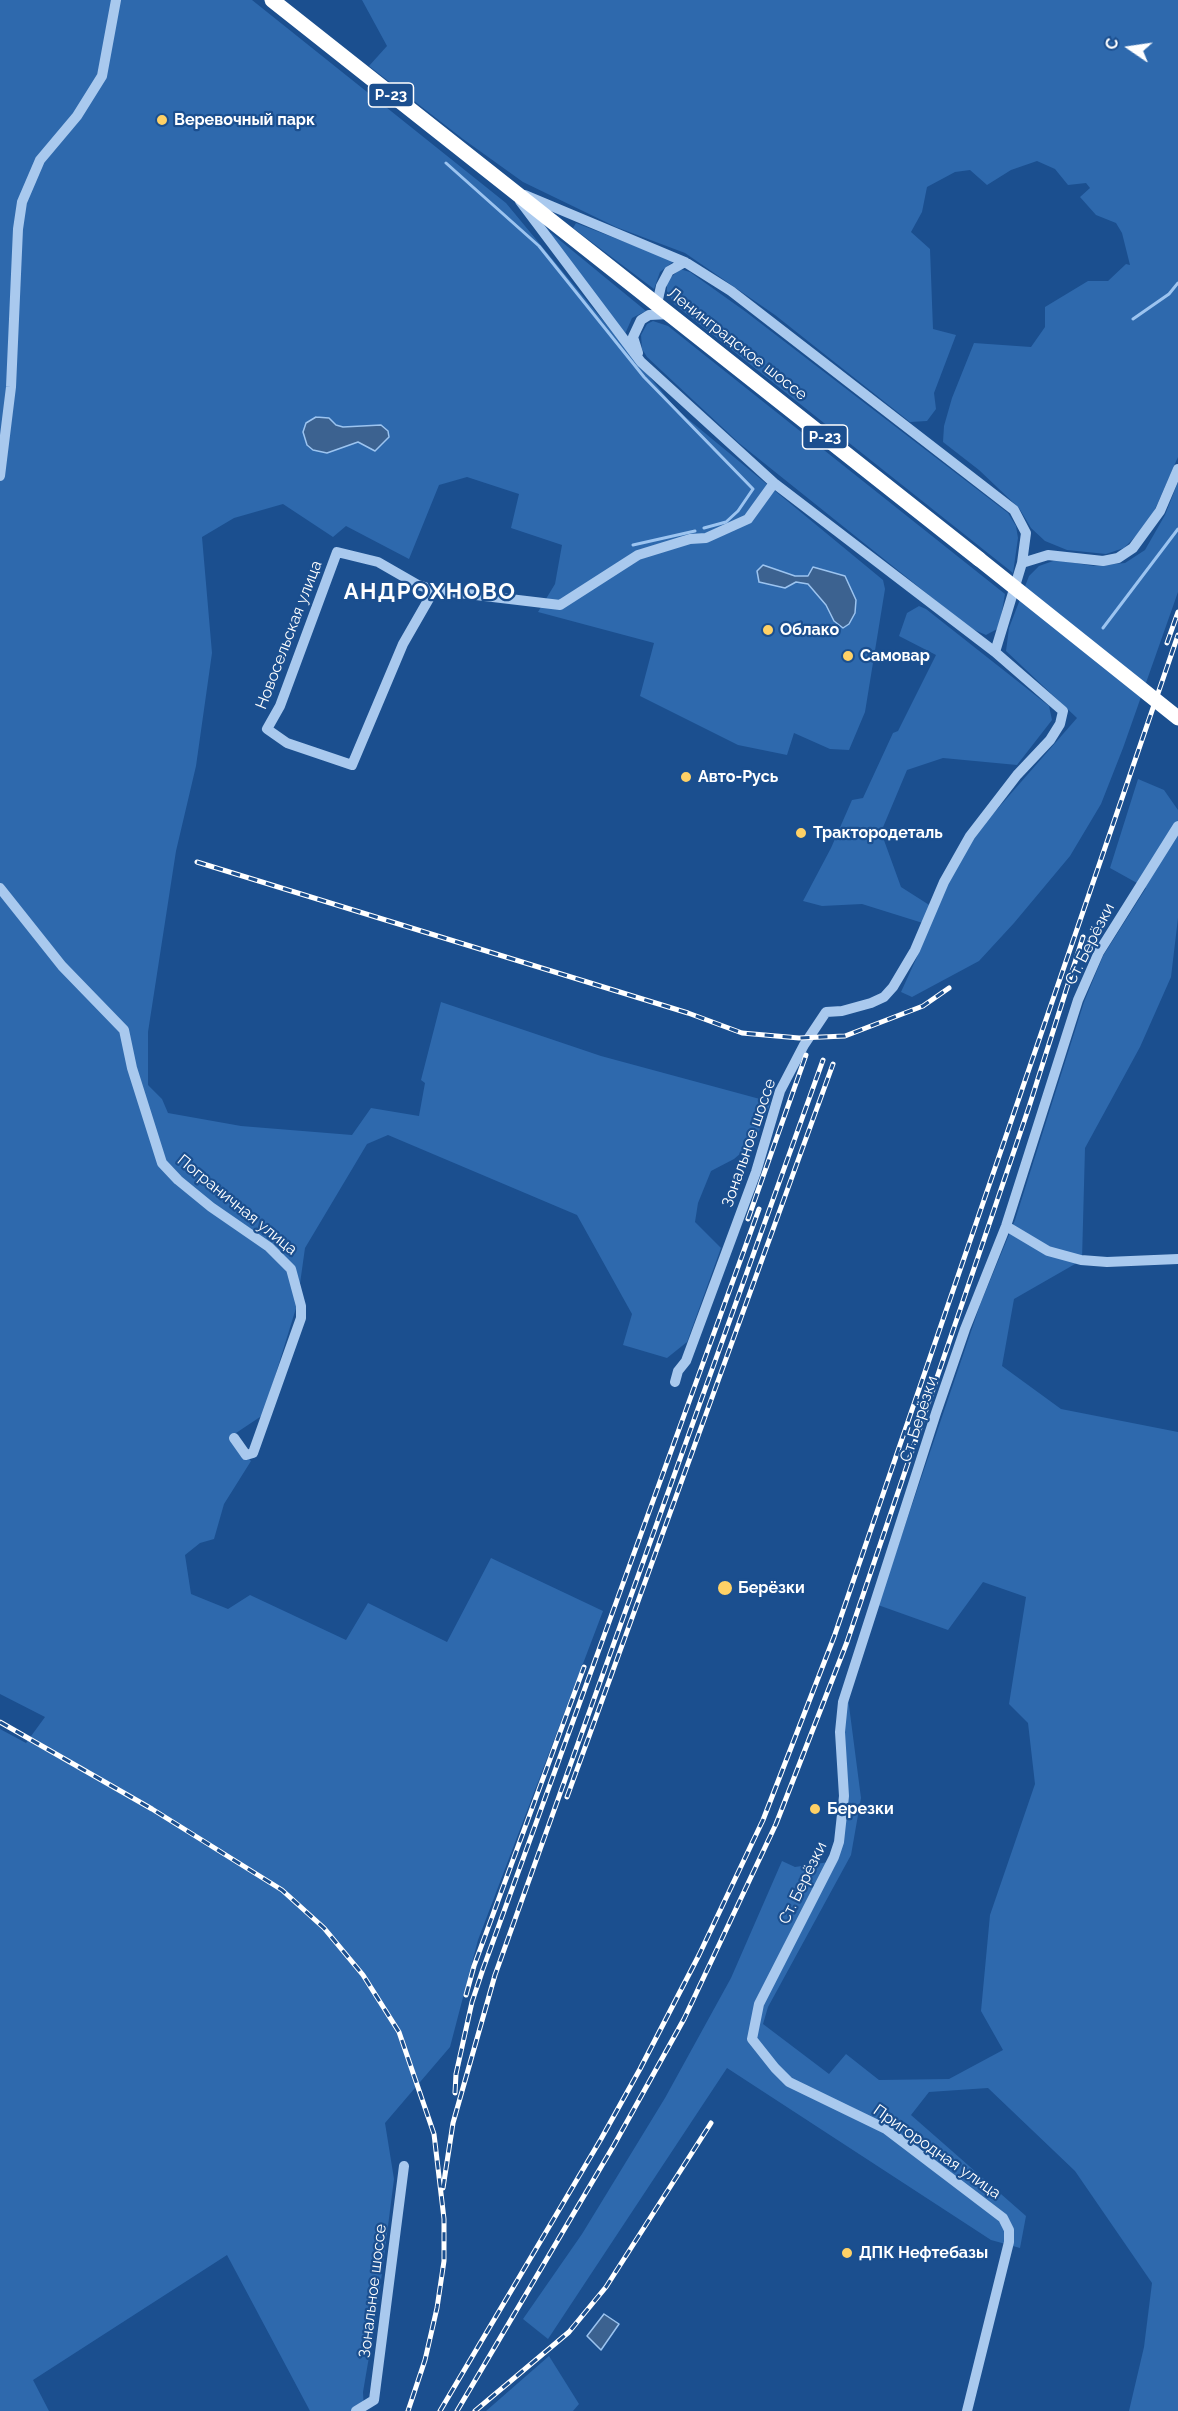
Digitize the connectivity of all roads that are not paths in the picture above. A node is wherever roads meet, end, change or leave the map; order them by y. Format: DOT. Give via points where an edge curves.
graph roads {
  1 [pos="116,0"];
  2 [pos="272,0"];
  3 [pos="511,189"];
  4 [pos="685,262"];
  5 [pos="657,304"];
  6 [pos="670,314"];
  7 [pos="640,362"];
  8 [pos="1178,469"];
  9 [pos="0,476"];
  10 [pos="774,483"];
  11 [pos="1023,563"];
  12 [pos="434,590"];
  13 [pos="995,652"];
  14 [pos="1178,718"];
  15 [pos="1178,826"];
  16 [pos="0,888"];
  17 [pos="1006,1227"];
  18 [pos="1178,1259"];
  19 [pos="675,1382"];
  20 [pos="234,1438"];
  21 [pos="752,2039"];
  22 [pos="404,2166"];
  23 [pos="356,2411"];
  24 [pos="967,2411"];
  1 -- 9 [label="street" via="102,76 77,116 40,160 22,202 11,387"];
  2 -- 3 [label="highway, Ленинградское шоссе / Р-23"];
  3 -- 4 [label="street"];
  3 -- 5 [label="highway, Ленинградское шоссе / Р-23"];
  3 -- 7 [label="street"];
  4 -- 5 [label="street" via="669,271"];
  4 -- 11 [label="street" via="731,291 1014,510 1026,532"];
  5 -- 6 [label="highway, Ленинградское шоссе / Р-23"];
  6 -- 7 [label="street" via="649,315 635,327 633,337"];
  6 -- 14 [label="highway, Ленинградское шоссе / Р-23, bridge"];
  7 -- 10 [label="street"];
  8 -- 11 [label="street" via="1160,511 1133,548 1118,558 1104,561 1048,555"];
  10 -- 12 [label="street" via="748,519 706,538 638,555 560,605"];
  10 -- 13 [label="street"];
  11 -- 13 [label="street"];
  12 -- 12 [label="street, Новосельская улица" via="378,562 337,552 280,705 267,729 287,743 352,765 403,644"];
  13 -- 19 [label="street, Зональное шоссе" via="1063,711 1060,724 970,836 894,987 871,1003 826,1012 804,1045 780,1091 756,1172"];
  15 -- 17 [label="street, Ст. Берёзки" via="1094,962 1074,1012"];
  16 -- 20 [label="street, Пограничная улица" via="62,966 124,1030 162,1163 211,1207 269,1247 291,1269 301,1318 253,1453 246,1455"];
  17 -- 18 [label="street" via="1048,1251 1081,1260"];
  17 -- 21 [label="street, Ст. Берёзки" via="964,1329 843,1702 840,1732 844,1796 839,1842 759,2004"];
  21 -- 24 [label="street, Пригородная улица" via="789,2082 886,2129 1003,2218 1009,2242"];
  22 -- 23 [label="street, Зональное шоссе" via="374,2400"];
}
